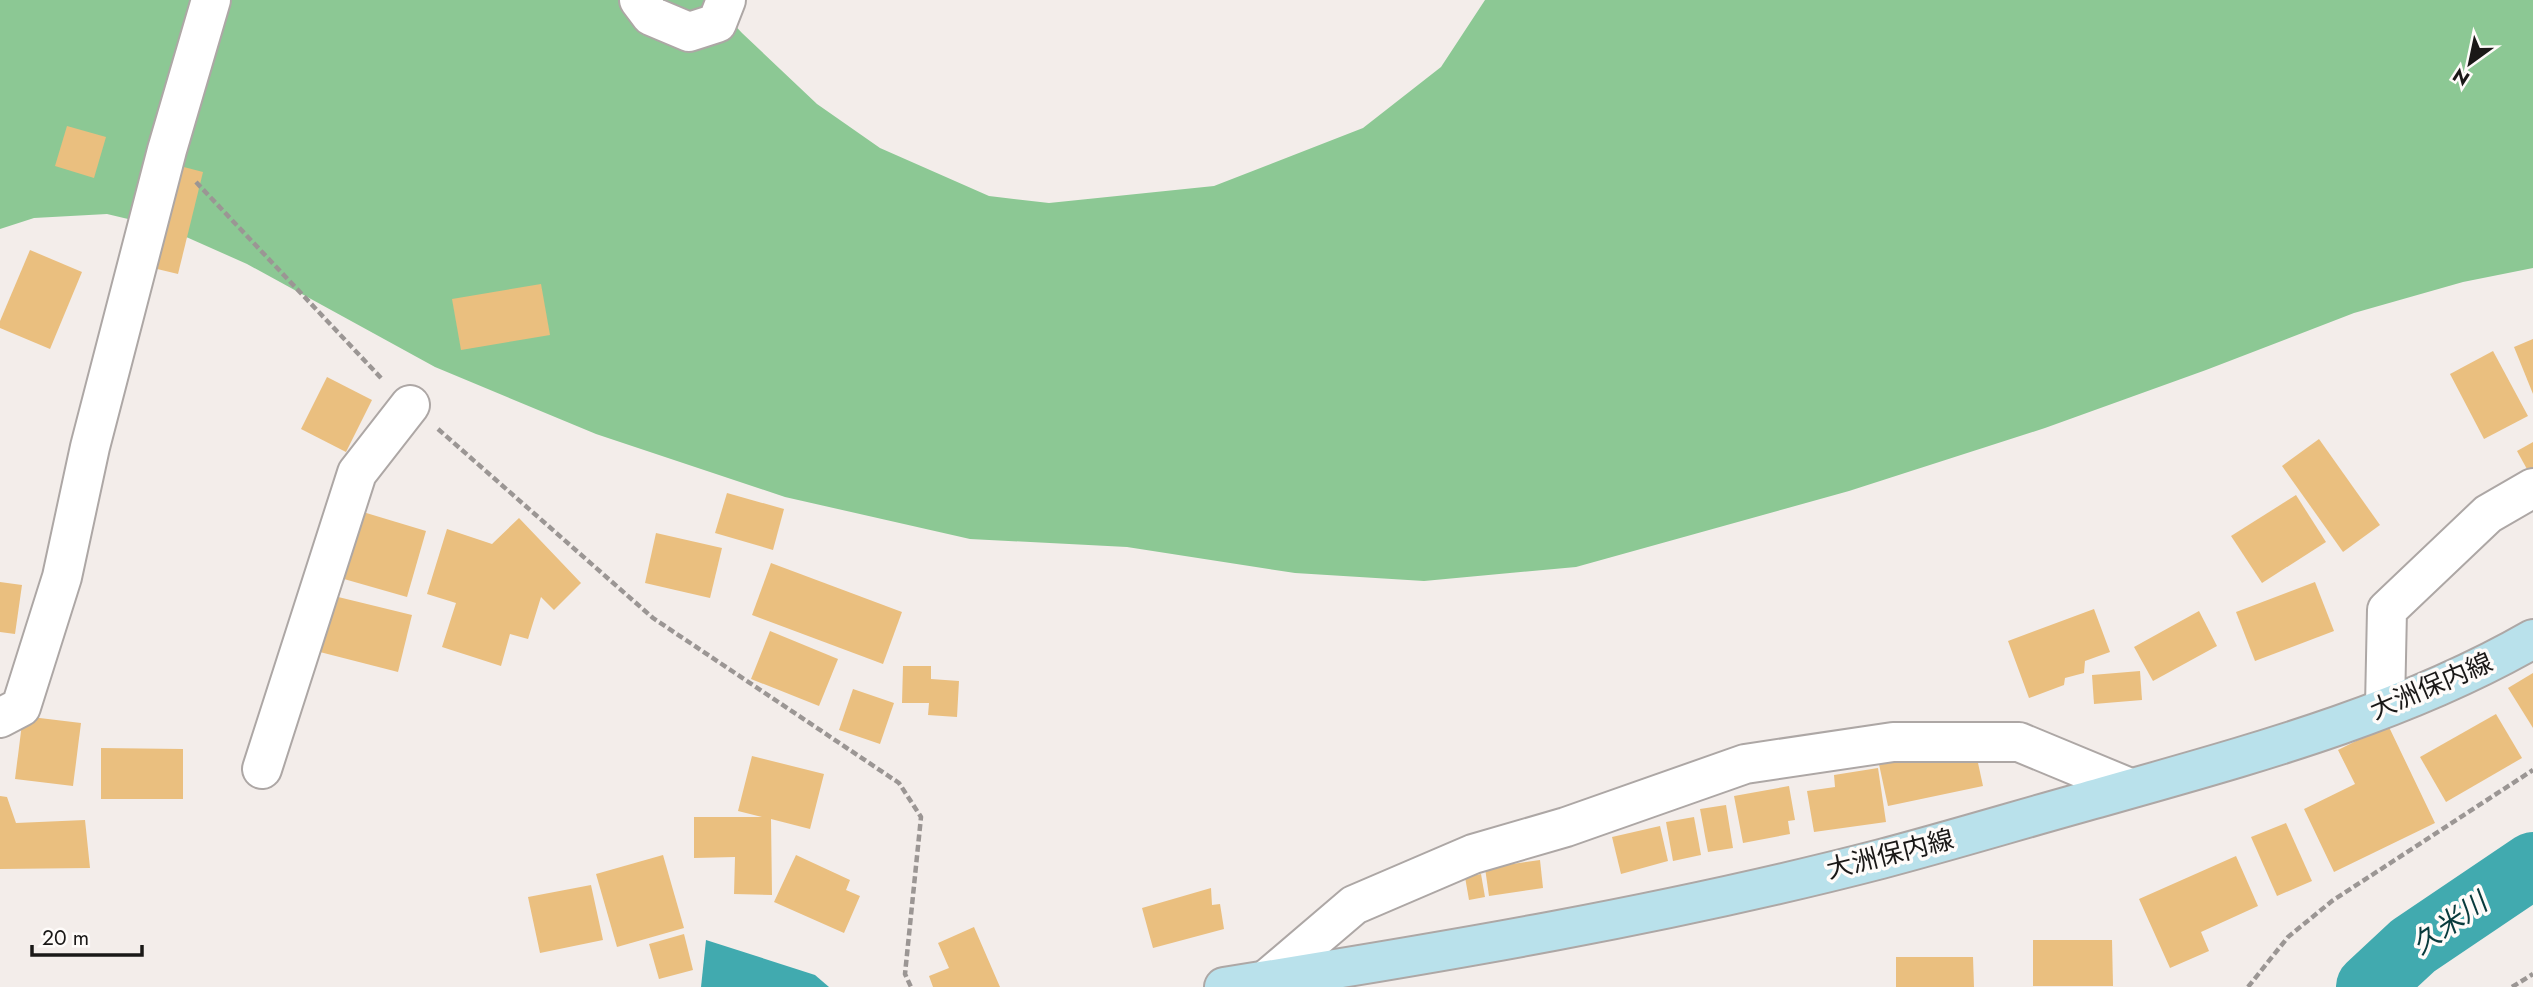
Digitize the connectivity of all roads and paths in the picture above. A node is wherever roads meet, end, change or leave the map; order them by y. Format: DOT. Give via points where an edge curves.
graph roads {
  1 [pos="211,0"];
  2 [pos="639,0"];
  3 [pos="726,0"];
  4 [pos="167,150"];
  5 [pos="410,405"];
  6 [pos="2533,488"];
  7 [pos="2533,639"];
  8 [pos="2385,706"];
  9 [pos="0,718"];
  10 [pos="262,769"];
  11 [pos="2533,770"];
  12 [pos="2130,789"];
  13 [pos="2533,974"];
  14 [pos="1266,980"];
  15 [pos="911,987"];
  16 [pos="1224,987"];
  17 [pos="2248,987"];
  18 [pos="2512,987"];
  1 -- 4 [label="street"];
  2 -- 3 [label="street" via="651,16 689,32 717,23"];
  4 -- 5 [label="path"];
  4 -- 9 [label="street" via="90,447 62,577 21,707"];
  5 -- 10 [label="street" via="357,473"];
  5 -- 15 [label="path" via="653,618 900,783 921,817 905,974"];
  6 -- 8 [label="street" via="2488,514 2387,610"];
  7 -- 8 [label="main road, 大洲保内線" via="2483,668"];
  8 -- 12 [label="main road, 大洲保内線" via="2191,774"];
  11 -- 17 [label="path" via="2332,901 2288,937"];
  12 -- 14 [label="main road, 大洲保内線" via="1879,859 1610,920"];
  12 -- 14 [label="street" via="2019,743 1893,742 1745,764 1473,855 1354,905"];
  13 -- 18 [label="path"];
  14 -- 16 [label="main road, 大洲保内線"];
}
